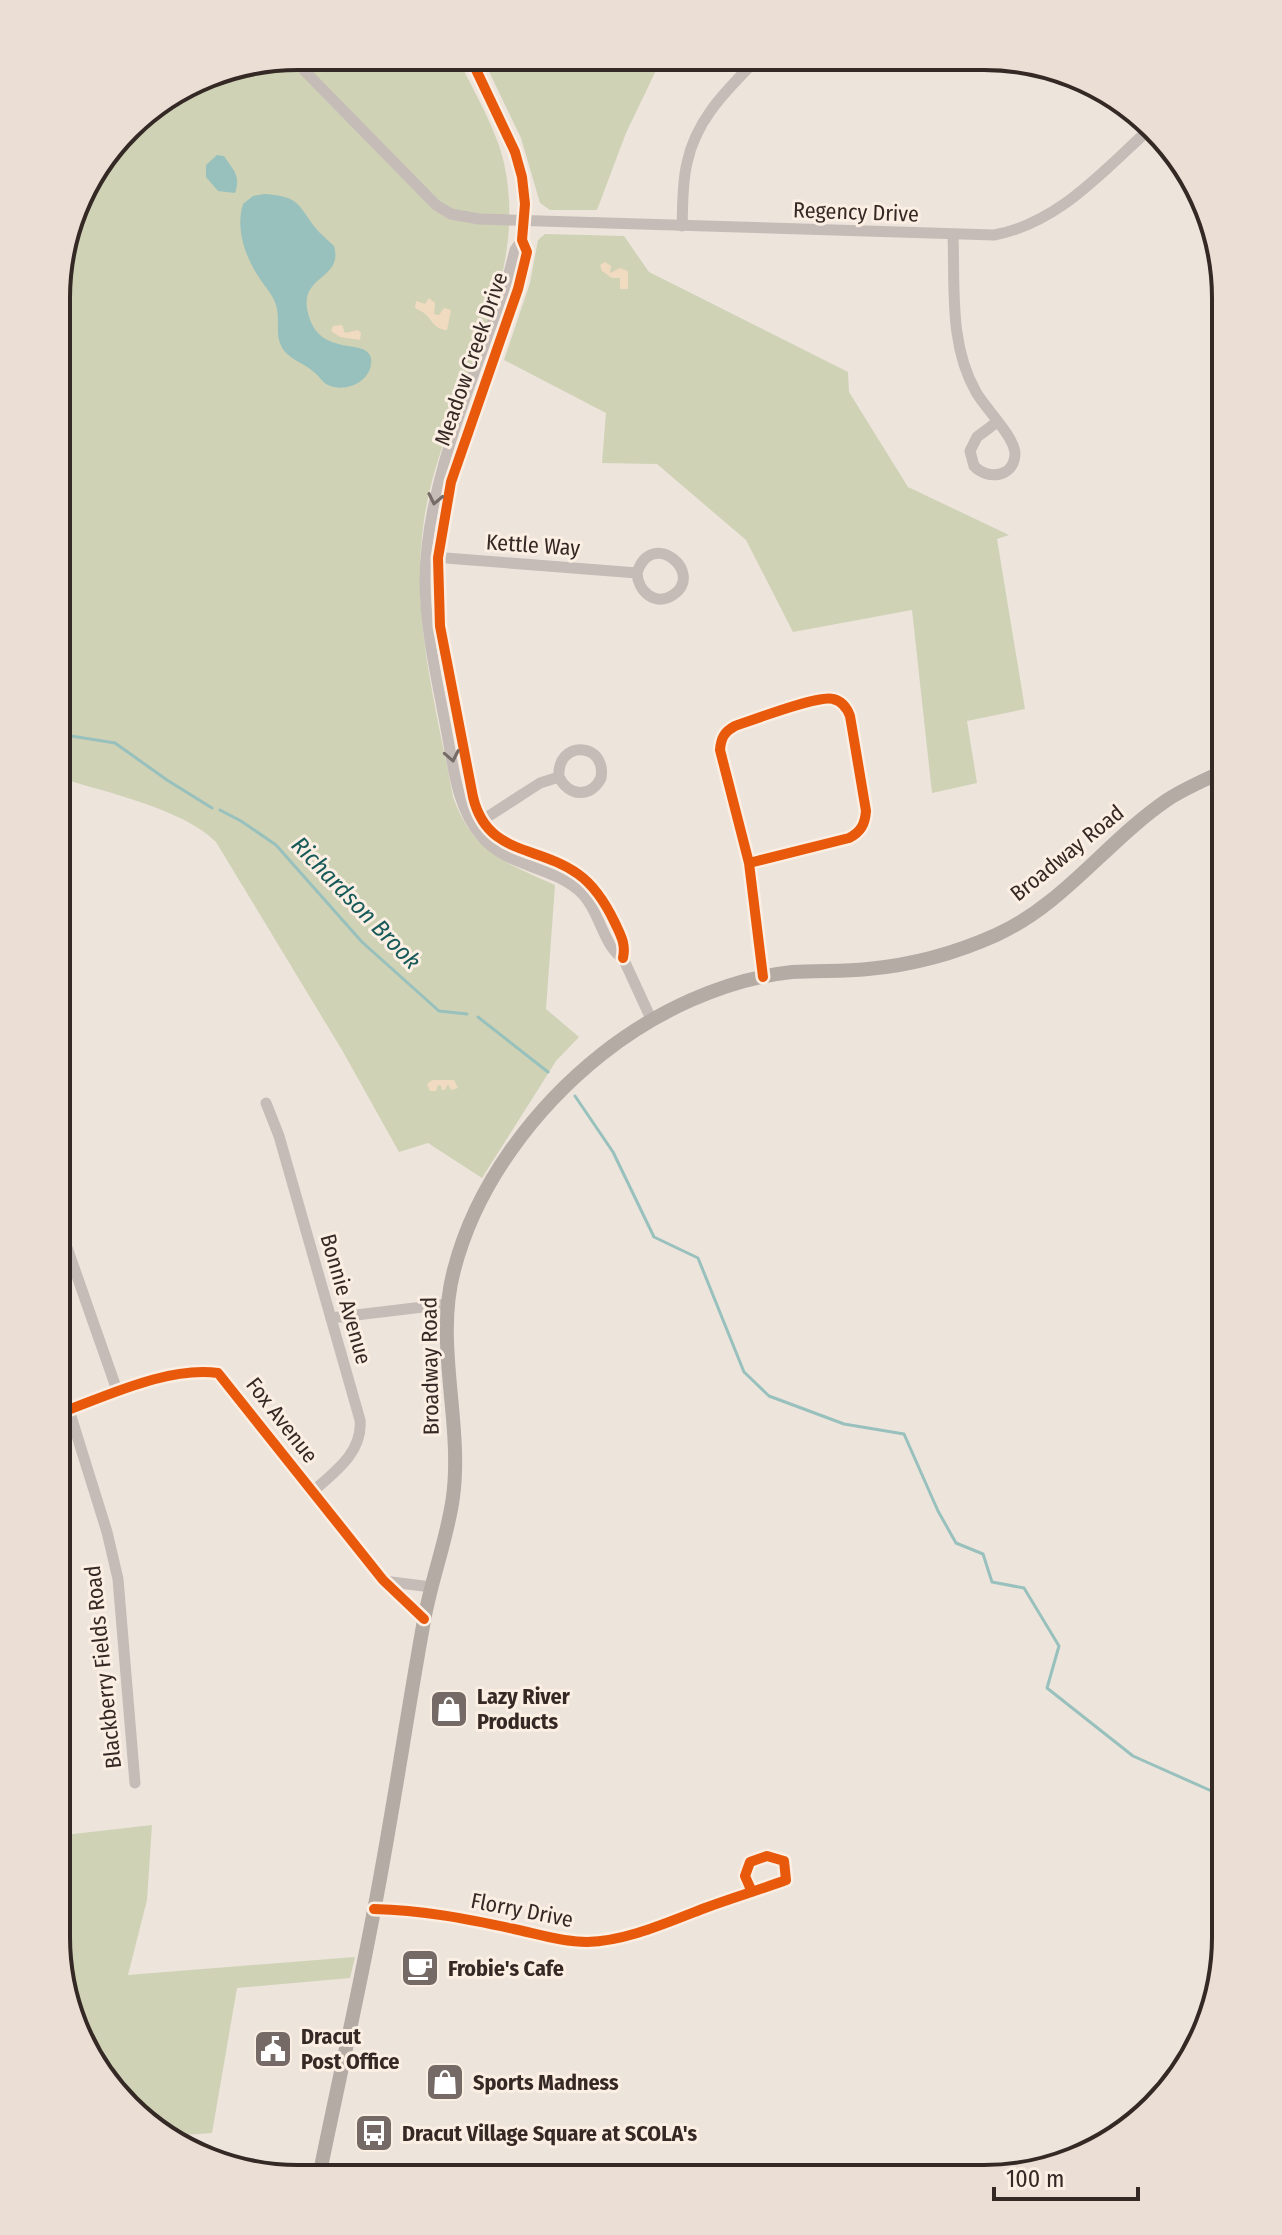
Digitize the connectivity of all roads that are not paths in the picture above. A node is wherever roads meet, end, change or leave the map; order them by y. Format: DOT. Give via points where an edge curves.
graph roads {
  1 [pos="304,70"];
  2 [pos="476,70"];
  3 [pos="746,70"];
  4 [pos="1143,136"];
  5 [pos="524,221"];
  6 [pos="682,226"];
  7 [pos="953,235"];
  8 [pos="997,422"];
  9 [pos="432,557"];
  10 [pos="637,573"];
  11 [pos="559,777"];
  12 [pos="1212,777"];
  13 [pos="477,823"];
  14 [pos="749,863"];
  15 [pos="763,977"];
  16 [pos="652,1021"];
  17 [pos="266,1103"];
  18 [pos="70,1256"];
  19 [pos="448,1304"];
  20 [pos="331,1318"];
  21 [pos="118,1393"];
  22 [pos="70,1410"];
  23 [pos="70,1413"];
  24 [pos="312,1492"];
  25 [pos="383,1580"];
  26 [pos="431,1587"];
  27 [pos="424,1619"];
  28 [pos="135,1783"];
  29 [pos="752,1892"];
  30 [pos="374,1909"];
  31 [pos="321,2165"];
  1 -- 5 [label="street, Regency Drive" via="444,211"];
  2 -- 5 [label="street, Meadow Creek Drive" via="515,152 523,179"];
  3 -- 6 [label="street" via="715,103 694,139 686,164"];
  4 -- 7 [label="street, Regency Drive" via="1099,179 1030,222 994,235"];
  5 -- 6 [label="street, Regency Drive"];
  5 -- 9 [label="street, Meadow Creek Drive" via="527,252 521,277 478,384"];
  6 -- 7 [label="street, Regency Drive"];
  7 -- 8 [label="street" via="962,360"];
  8 -- 8 [label="street" via="977,437 970,451 974,466 986,475 1001,474 1014,459 1013,445"];
  9 -- 10 [label="street, Kettle Way"];
  9 -- 13 [label="street, Meadow Creek Drive" via="445,685"];
  10 -- 10 [label="street" via="643,591 660,599 678,591 683,577 675,559 662,553 648,557"];
  11 -- 13 [label="street" via="540,783"];
  12 -- 15 [label="main road, Broadway Road" via="1168,799 1055,899 1000,934 910,962"];
  13 -- 16 [label="street" via="542,864 578,874 599,895 626,946 623,958"];
  14 -- 14 [label="street" via="720,750 723,735 735,726 824,698 841,702 850,716 866,811 863,826 849,838"];
  14 -- 15 [label="street"];
  15 -- 16 [label="main road, Broadway Road" via="711,993"];
  16 -- 19 [label="main road, Broadway Road" via="584,1069 518,1141 463,1240"];
  17 -- 20 [label="street, Bonnie Avenue"];
  18 -- 21 [label="street"];
  19 -- 20 [label="street"];
  19 -- 26 [label="main road, Broadway Road" via="454,1491"];
  20 -- 24 [label="street, Bonnie Avenue" via="361,1435 349,1458"];
  21 -- 22 [label="street, Fox Avenue"];
  21 -- 24 [label="street, Fox Avenue" via="197,1370 218,1373"];
  23 -- 28 [label="street, Blackberry Fields Road" via="118,1579"];
  24 -- 25 [label="street, Fox Avenue"];
  25 -- 26 [label="street"];
  25 -- 27 [label="street, Fox Avenue"];
  26 -- 27 [label="main road, Broadway Road"];
  27 -- 30 [label="main road, Broadway Road"];
  29 -- 30 [label="street, Florry Drive" via="620,1936 586,1942 407,1910"];
  30 -- 31 [label="main road, Broadway Road"];
}
